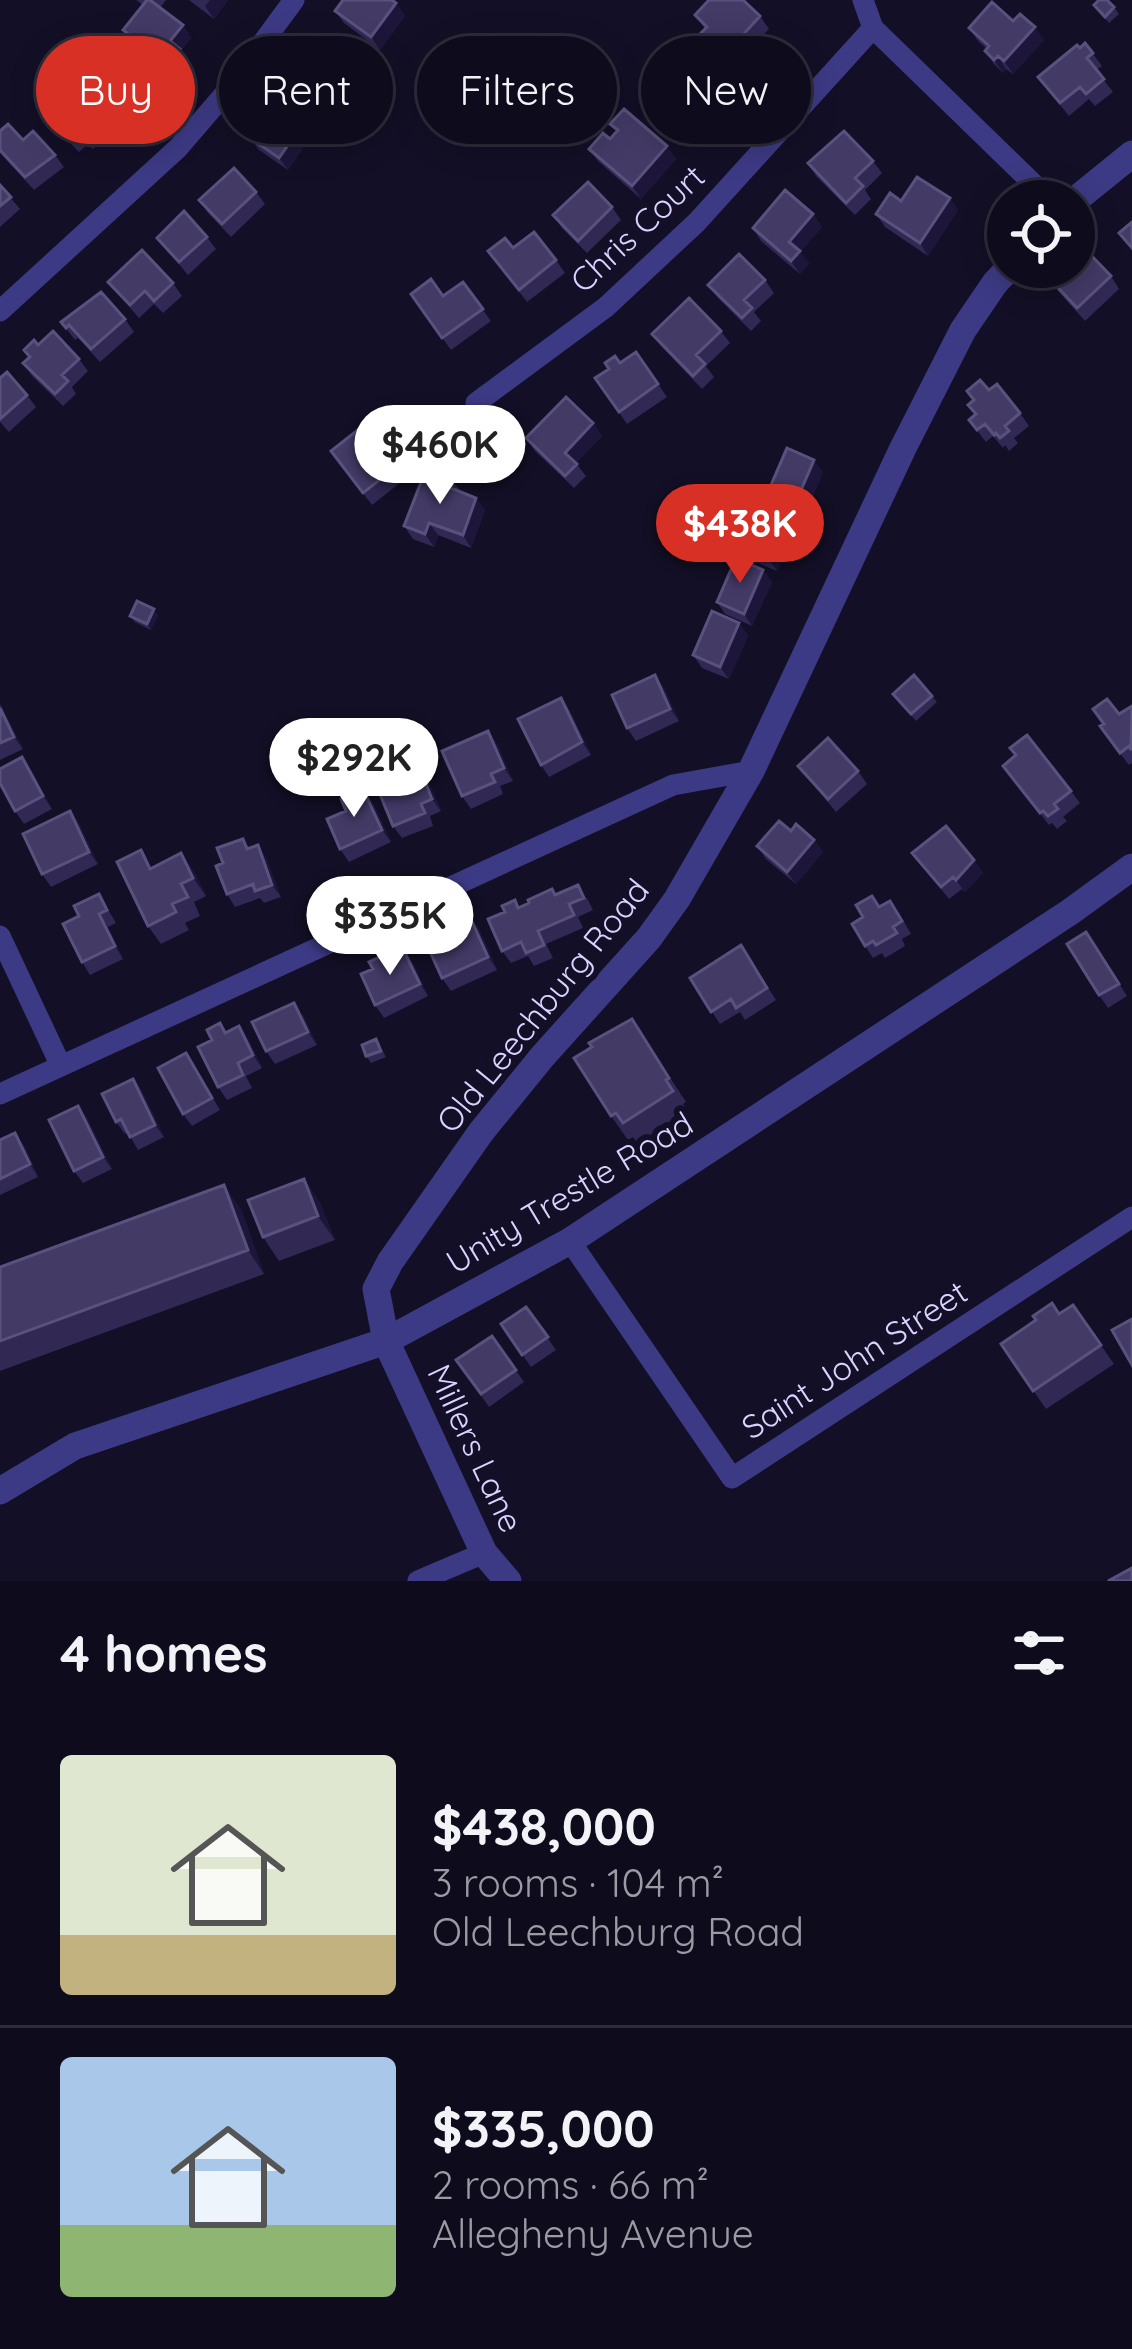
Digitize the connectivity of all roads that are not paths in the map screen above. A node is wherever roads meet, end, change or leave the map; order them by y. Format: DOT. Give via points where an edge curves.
graph roads {
  1 [pos="294,0"];
  2 [pos="862,0"];
  3 [pos="873,28"];
  4 [pos="1132,154"];
  5 [pos="1029,180"];
  6 [pos="1095,184"];
  7 [pos="992,288"];
  8 [pos="0,311"];
  9 [pos="476,403"];
  10 [pos="752,771"];
  11 [pos="1132,867"];
  12 [pos="0,936"];
  13 [pos="60,1064"];
  14 [pos="0,1094"];
  15 [pos="1132,1217"];
  16 [pos="570,1241"];
  17 [pos="386,1341"];
  18 [pos="0,1491"];
  19 [pos="484,1553"];
  20 [pos="418,1581"];
  21 [pos="508,1581"];
  1 -- 8 [label="street" via="178,148"];
  2 -- 3 [label="street"];
  3 -- 5 [label="street"];
  3 -- 9 [label="street, Chris Court" via="697,222 606,307"];
  4 -- 6 [label="street"];
  7 -- 10 [label="street, Old Leechburg Road" via="903,448"];
  10 -- 13 [label="street" via="673,785"];
  10 -- 17 [label="street, Old Leechburg Road" via="649,938 481,1132 390,1262 376,1289"];
  11 -- 16 [label="street, Unity Trestle Road"];
  12 -- 13 [label="street"];
  13 -- 14 [label="street"];
  15 -- 16 [label="street, Saint John Street" via="732,1478"];
  16 -- 17 [label="street, Unity Trestle Road"];
  17 -- 18 [label="street, Unity Trestle Road" via="75,1446"];
  17 -- 19 [label="street, Millers Lane"];
  19 -- 20 [label="street"];
  19 -- 21 [label="street, Millers Lane"];
}
